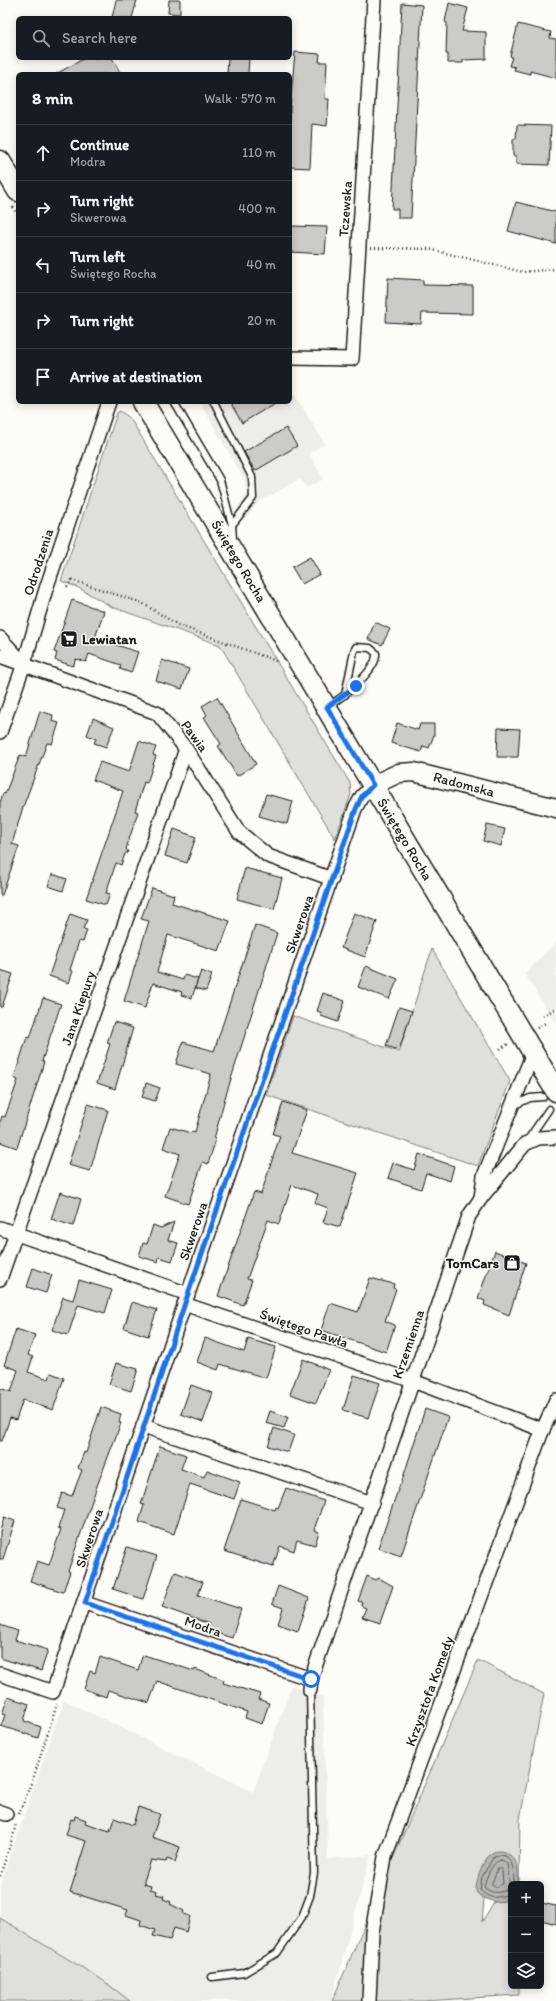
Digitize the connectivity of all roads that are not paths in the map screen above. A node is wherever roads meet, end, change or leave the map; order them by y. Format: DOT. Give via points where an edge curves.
graph roads {
  1 [pos="374,0"];
  2 [pos="0,161"];
  3 [pos="16,188"];
  4 [pos="292,358"];
  5 [pos="108,404"];
  6 [pos="144,404"];
  7 [pos="175,404"];
  8 [pos="215,404"];
  9 [pos="232,525"];
  10 [pos="233,551"];
  11 [pos="0,638"];
  12 [pos="0,656"];
  13 [pos="24,664"];
  14 [pos="345,695"];
  15 [pos="327,707"];
  16 [pos="0,732"];
  17 [pos="186,749"];
  18 [pos="373,785"];
  19 [pos="556,808"];
  20 [pos="332,879"];
  21 [pos="533,1053"];
  22 [pos="549,1099"];
  23 [pos="510,1108"];
  24 [pos="556,1137"];
  25 [pos="525,1144"];
  26 [pos="481,1198"];
  27 [pos="0,1228"];
  28 [pos="16,1232"];
  29 [pos="0,1279"];
  30 [pos="186,1299"];
  31 [pos="413,1381"];
  32 [pos="556,1400"];
  33 [pos="143,1426"];
  34 [pos="543,1430"];
  35 [pos="372,1503"];
  36 [pos="85,1603"];
  37 [pos="0,1674"];
  38 [pos="310,1685"];
  39 [pos="212,1976"];
  40 [pos="369,2001"];
  1 -- 4 [label="street, Tczewska" via="352,359"];
  2 -- 3 [label="main road"];
  5 -- 13 [label="street, Odrodzenia" via="46,589"];
  6 -- 10 [label="main road, Świętego Rocha"];
  7 -- 9 [label="lane" via="220,480"];
  8 -- 9 [label="lane" via="252,477 253,498"];
  9 -- 10 [label="lane"];
  10 -- 15 [label="main road, Świętego Rocha"];
  11 -- 13 [label="street"];
  12 -- 13 [label="street, Pawia"];
  13 -- 16 [label="street, Odrodzenia"];
  13 -- 17 [label="street, Pawia" via="157,713"];
  14 -- 14 [label="lane" via="356,686 377,657 376,652 370,648 356,647"];
  14 -- 15 [label="lane"];
  15 -- 18 [label="main road, Świętego Rocha"];
  17 -- 20 [label="street, Pawia" via="239,832 268,856"];
  17 -- 28 [label="street, Jana Kiepury"];
  18 -- 19 [label="street, Radomska" via="399,773 414,772"];
  18 -- 20 [label="street, Skwerowa" via="362,796 356,809"];
  18 -- 21 [label="main road, Świętego Rocha"];
  20 -- 30 [label="street, Skwerowa"];
  21 -- 22 [label="main road, Świętego Rocha"];
  21 -- 23 [label="street, Krzemienna"];
  22 -- 23 [label="lane" via="523,1100"];
  22 -- 25 [label="lane"];
  23 -- 26 [label="street, Krzemienna" via="484,1176"];
  24 -- 25 [label="street" via="538,1138"];
  25 -- 26 [label="street, Krzemienna"];
  26 -- 31 [label="street, Krzemienna" via="469,1216"];
  27 -- 28 [label="street, Świętego Pawła"];
  28 -- 29 [label="street, Jana Kiepury"];
  28 -- 30 [label="street, Świętego Pawła"];
  30 -- 31 [label="street, Świętego Pawła"];
  30 -- 33 [label="street, Skwerowa"];
  31 -- 34 [label="street, Świętego Pawła"];
  31 -- 35 [label="street, Krzemienna"];
  32 -- 34 [label="street, Krzysztofa Komedy"];
  33 -- 35 [label="street"];
  33 -- 36 [label="street, Skwerowa"];
  34 -- 40 [label="street, Krzysztofa Komedy" via="385,1857 372,1932"];
  35 -- 38 [label="street, Krzemienna"];
  36 -- 37 [label="street, Skwerowa" via="53,1692"];
  36 -- 38 [label="street, Modra"];
  38 -- 39 [label="lane" via="314,1873 310,1896 302,1917 277,1953 244,1973"];
}
